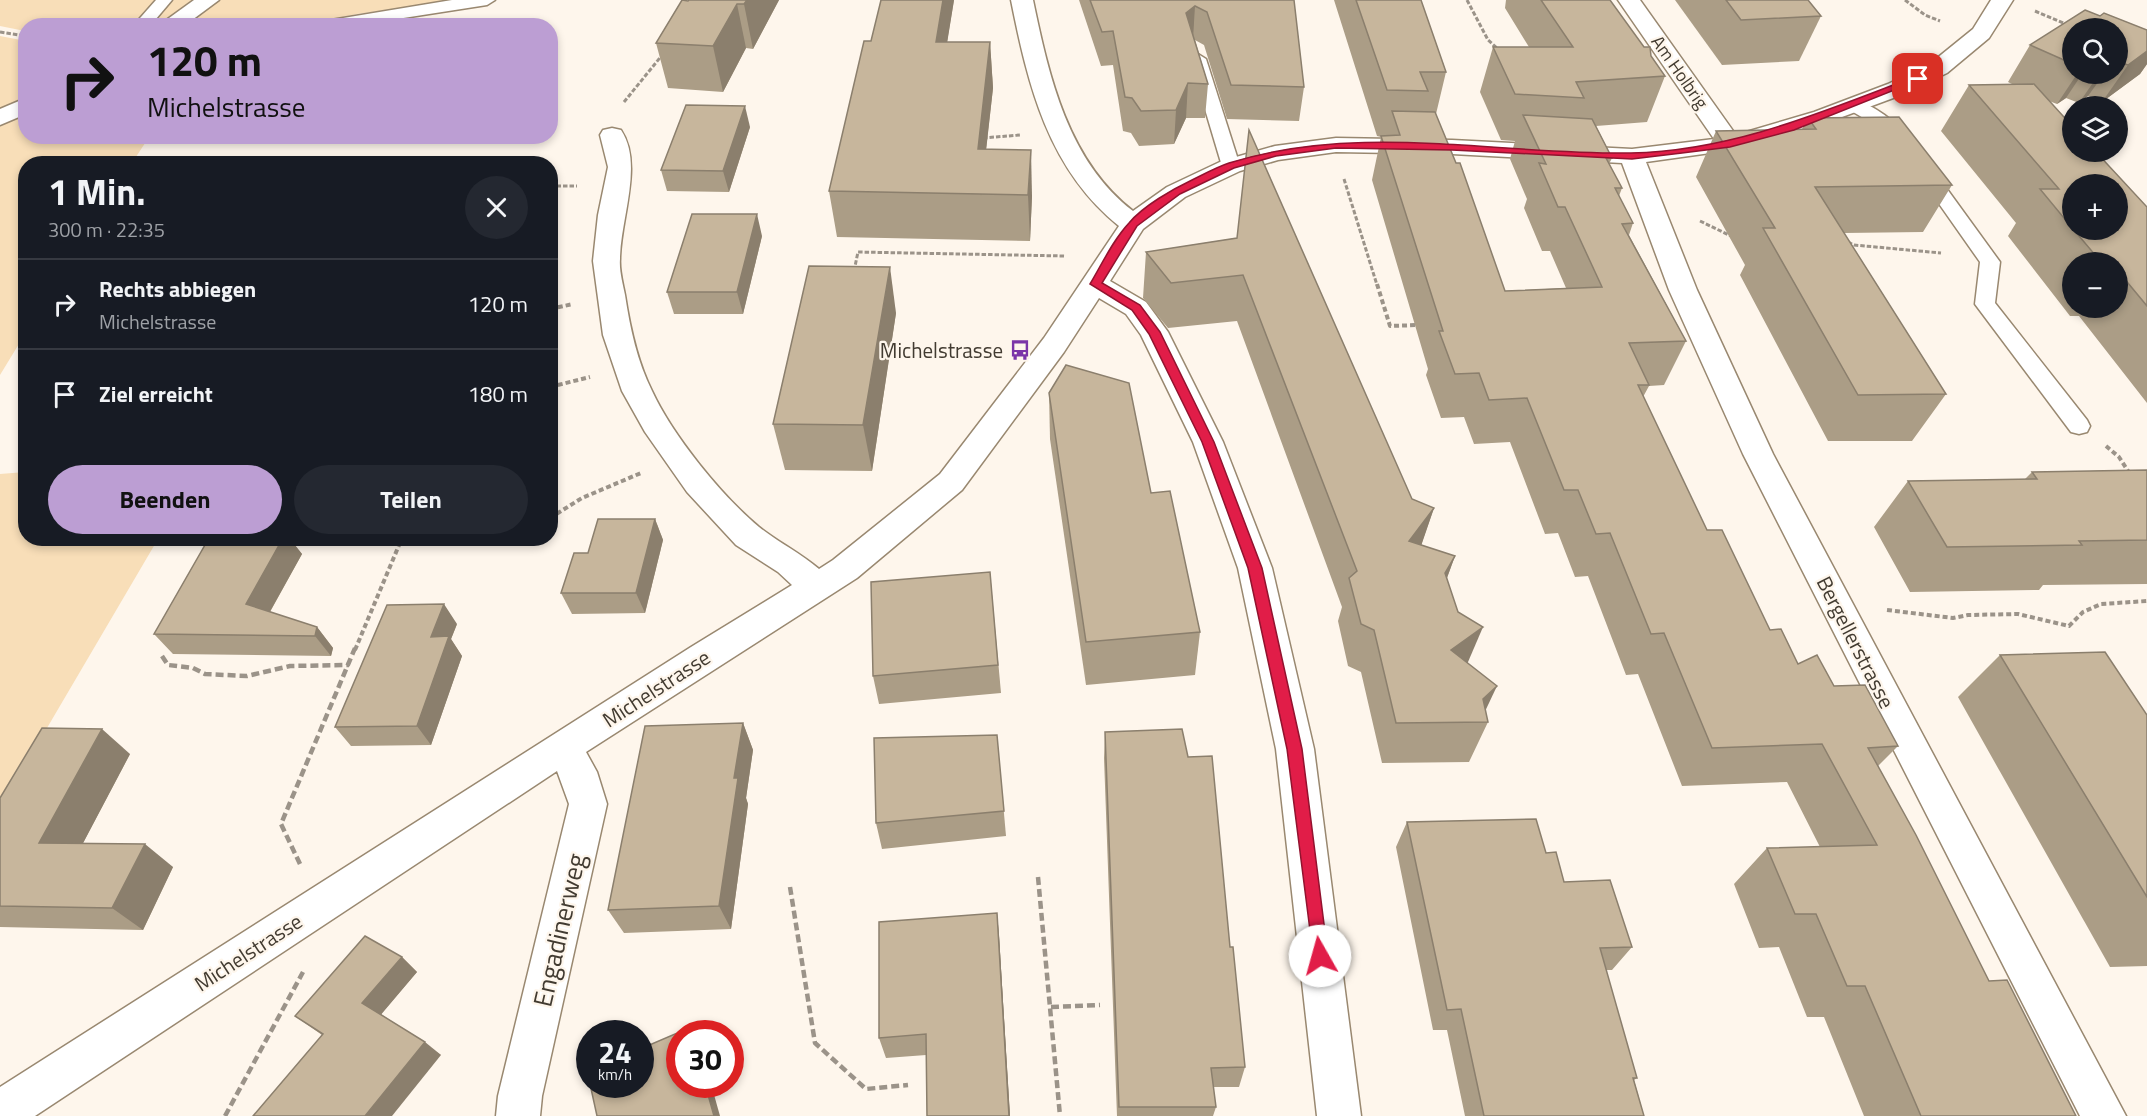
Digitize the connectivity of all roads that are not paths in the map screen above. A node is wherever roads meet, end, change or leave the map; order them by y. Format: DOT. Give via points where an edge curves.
graph roads {
  1 [pos="164,0"];
  2 [pos="208,0"];
  3 [pos="488,0"];
  4 [pos="1022,0"];
  5 [pos="1629,0"];
  6 [pos="2002,0"];
  7 [pos="148,18"];
  8 [pos="181,18"];
  9 [pos="367,18"];
  10 [pos="1194,46"];
  11 [pos="1854,105"];
  12 [pos="18,109"];
  13 [pos="0,118"];
  14 [pos="612,135"];
  15 [pos="1730,144"];
  16 [pos="1632,156"];
  17 [pos="1231,166"];
  18 [pos="1133,224"];
  19 [pos="1095,284"];
  20 [pos="2079,426"];
  21 [pos="817,587"];
  22 [pos="564,749"];
  23 [pos="0,1113"];
  24 [pos="518,1116"];
  25 [pos="1339,1116"];
  26 [pos="2104,1116"];
  1 -- 7 [label="lane"];
  2 -- 8 [label="street"];
  3 -- 9 [label="lane"];
  4 -- 18 [label="street" via="1032,53 1055,121 1099,195"];
  5 -- 15 [label="street, Am Holbrig"];
  6 -- 11 [label="street, Michelstrasse" via="1981,33 1940,68"];
  10 -- 17 [label="lane"];
  11 -- 15 [label="street, Michelstrasse" via="1791,128"];
  11 -- 20 [label="lane" via="1882,122 1908,147 1990,262 1985,304"];
  12 -- 13 [label="street"];
  14 -- 21 [label="street" via="620,167 606,261 617,335 637,391 698,484 748,536 790,563"];
  15 -- 16 [label="street, Michelstrasse"];
  16 -- 17 [label="street, Michelstrasse" via="1336,145 1275,153"];
  16 -- 26 [label="street, Bergellerstrasse" via="1683,290 1758,454"];
  17 -- 18 [label="street, Michelstrasse" via="1176,192"];
  18 -- 19 [label="street, Michelstrasse"];
  19 -- 21 [label="street, Michelstrasse" via="951,482"];
  19 -- 25 [label="street" via="1136,308 1155,332 1208,442 1255,568 1294,749"];
  21 -- 22 [label="street, Michelstrasse"];
  22 -- 23 [label="street, Michelstrasse"];
  22 -- 24 [label="street, Engadinerweg" via="578,772 588,804"];
}
